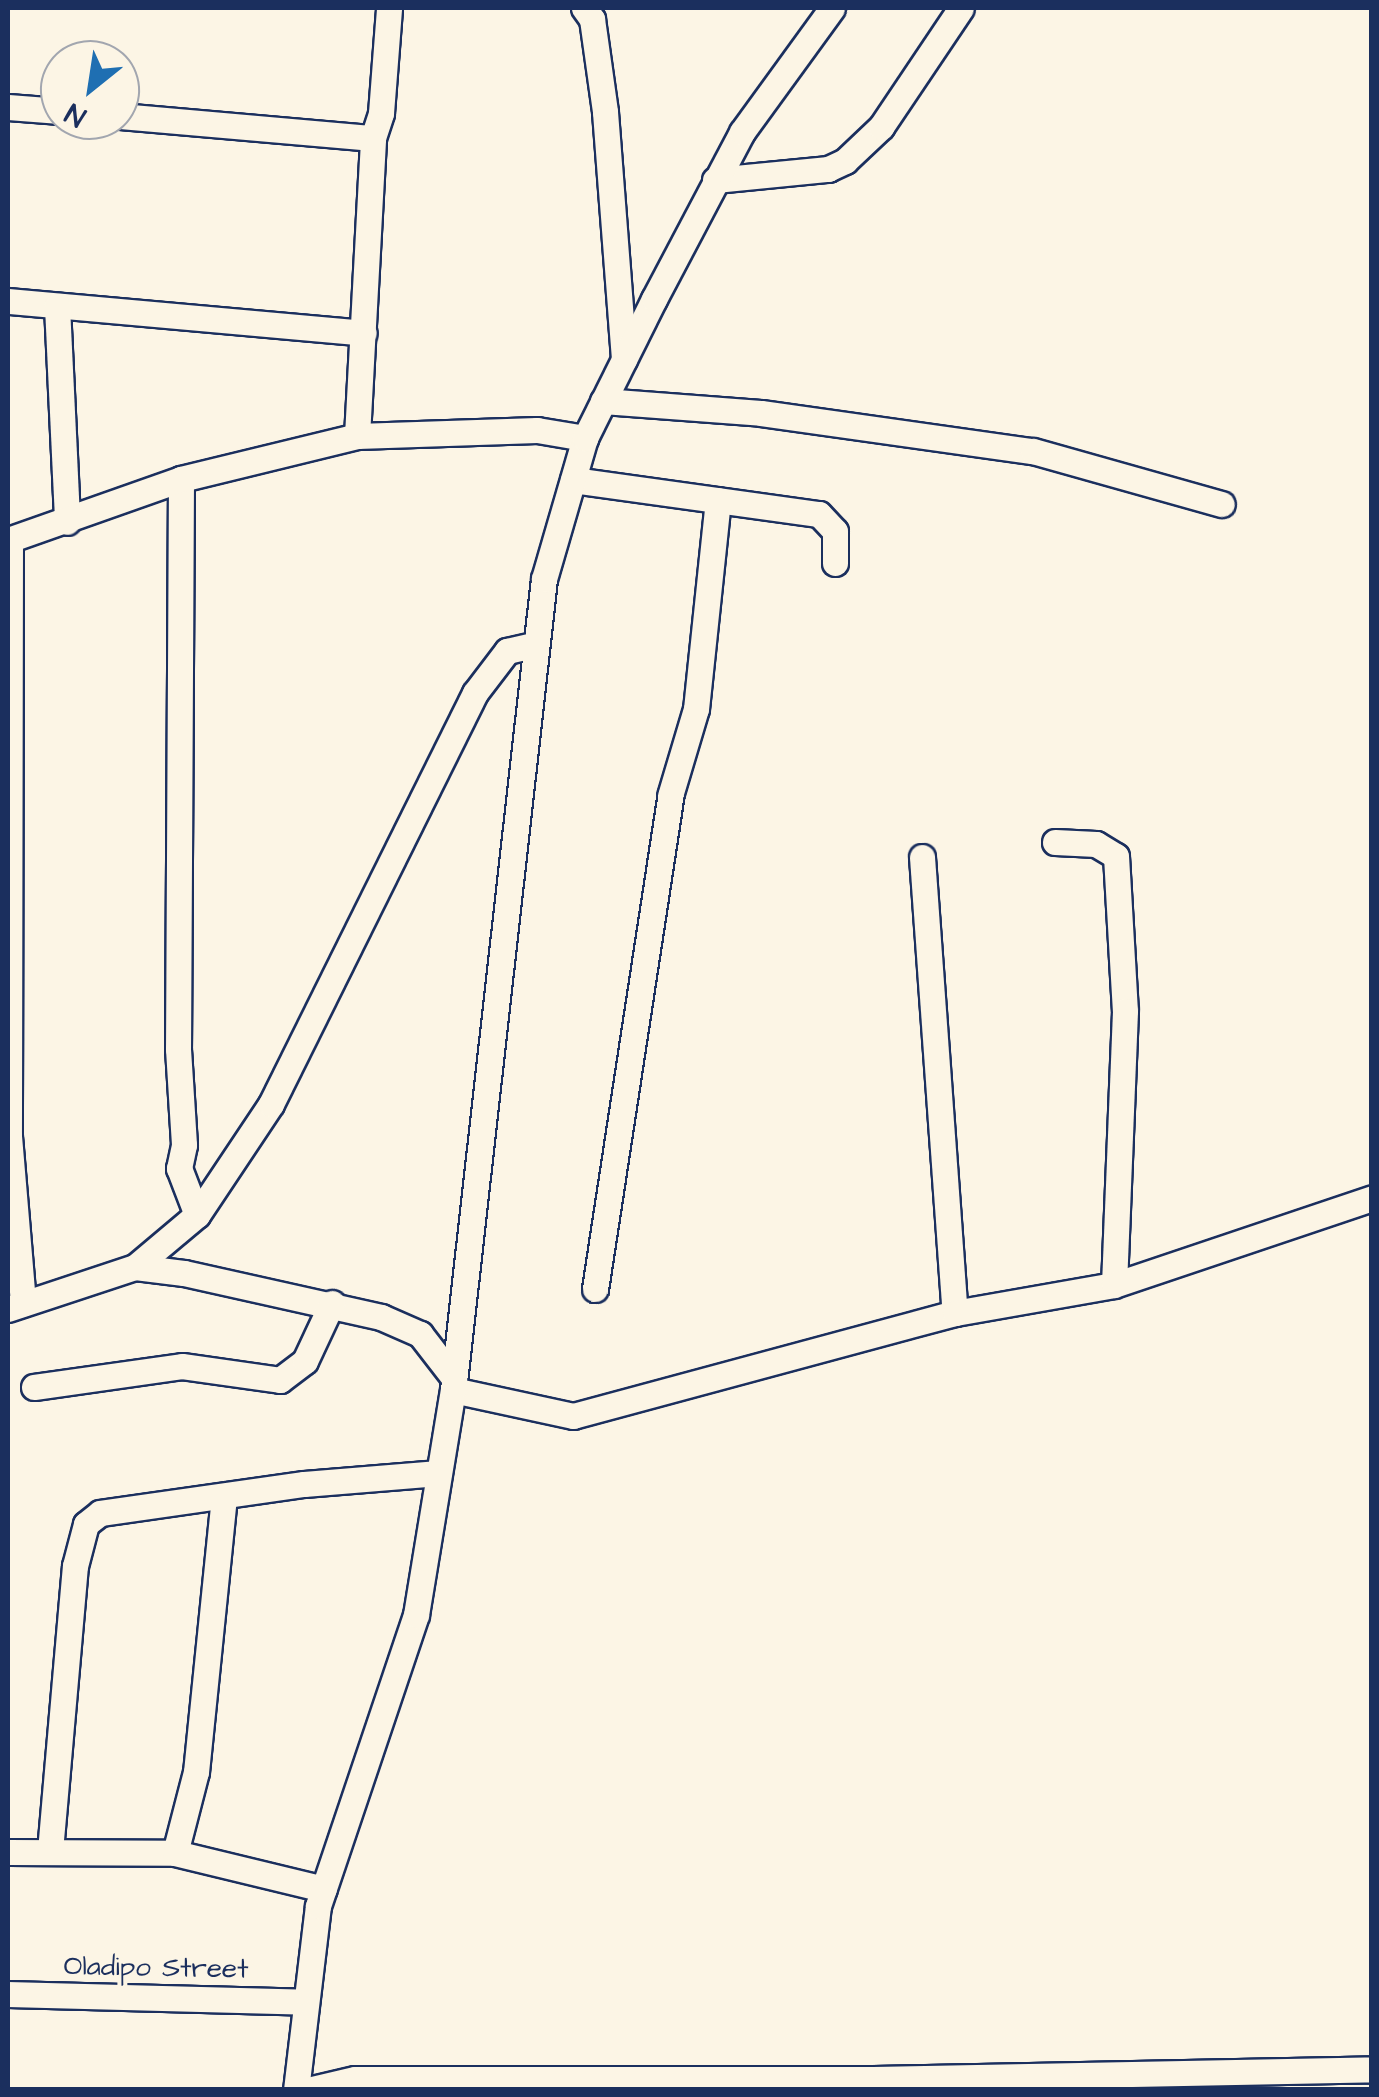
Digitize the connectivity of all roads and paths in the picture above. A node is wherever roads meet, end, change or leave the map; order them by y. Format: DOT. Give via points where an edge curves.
graph roads {
  1 [pos="388,8"];
  2 [pos="832,8"];
  3 [pos="961,8"];
  4 [pos="590,11"];
  5 [pos="8,107"];
  6 [pos="40,110"];
  7 [pos="140,118"];
  8 [pos="373,138"];
  9 [pos="715,180"];
  10 [pos="8,301"];
  11 [pos="57,306"];
  12 [pos="364,333"];
  13 [pos="624,359"];
  14 [pos="604,400"];
  15 [pos="357,436"];
  16 [pos="585,438"];
  17 [pos="180,478"];
  18 [pos="573,480"];
  19 [pos="718,500"];
  20 [pos="1222,504"];
  21 [pos="66,522"];
  22 [pos="9,540"];
  23 [pos="835,563"];
  24 [pos="534,646"];
  25 [pos="8,702"];
  26 [pos="1055,842"];
  27 [pos="922,856"];
  28 [pos="8,1137"];
  29 [pos="1372,1198"];
  30 [pos="197,1214"];
  31 [pos="135,1267"];
  32 [pos="1114,1285"];
  33 [pos="595,1289"];
  34 [pos="332,1303"];
  35 [pos="15,1306"];
  36 [pos="955,1313"];
  37 [pos="453,1384"];
  38 [pos="34,1387"];
  39 [pos="439,1474"];
  40 [pos="224,1497"];
  41 [pos="50,1851"];
  42 [pos="8,1852"];
  43 [pos="175,1853"];
  44 [pos="324,1889"];
  45 [pos="8,1994"];
  46 [pos="304,2002"];
  47 [pos="1372,2069"];
  48 [pos="1272,2080"];
  49 [pos="1108,2082"];
  50 [pos="414,2084"];
  51 [pos="296,2090"];
  52 [pos="308,2090"];
  1 -- 8 [label="street"];
  2 -- 9 [label="street"];
  3 -- 9 [label="street" via="881,128 845,161 828,169"];
  4 -- 13 [label="street"];
  5 -- 6 [label="street"];
  7 -- 8 [label="street"];
  8 -- 12 [label="street"];
  9 -- 13 [label="street"];
  10 -- 11 [label="street"];
  11 -- 12 [label="street"];
  11 -- 21 [label="street"];
  12 -- 15 [label="street"];
  13 -- 14 [label="street"];
  14 -- 16 [label="street"];
  14 -- 20 [label="street" via="781,416 1033,451"];
  15 -- 16 [label="street" via="537,430"];
  15 -- 17 [label="street"];
  16 -- 18 [label="street"];
  17 -- 21 [label="street"];
  17 -- 30 [label="street" via="179,1168"];
  18 -- 19 [label="street"];
  18 -- 24 [label="street" via="544,579"];
  19 -- 23 [label="street" via="819,514 835,531"];
  19 -- 33 [label="street" via="696,709 670,796"];
  21 -- 22 [label="street"];
  22 -- 25 [label="street"];
  24 -- 30 [label="street" via="507,651 475,693 271,1104"];
  24 -- 37 [label="street"];
  25 -- 28 [label="street"];
  26 -- 32 [label="street" via="1096,844 1116,856 1125,1011"];
  27 -- 36 [label="street"];
  28 -- 35 [label="street"];
  29 -- 32 [label="street"];
  30 -- 31 [label="street"];
  31 -- 34 [label="street"];
  31 -- 35 [label="street"];
  32 -- 36 [label="street"];
  34 -- 37 [label="street" via="420,1334"];
  34 -- 38 [label="street" via="305,1361 280,1380 182,1366"];
  36 -- 37 [label="street" via="572,1416"];
  37 -- 39 [label="street"];
  39 -- 40 [label="street"];
  39 -- 44 [label="street" via="409,1644"];
  40 -- 41 [label="street" via="100,1513 86,1524 75,1566"];
  40 -- 43 [label="street" via="196,1772"];
  41 -- 42 [label="street"];
  41 -- 43 [label="street"];
  43 -- 44 [label="street"];
  44 -- 46 [label="street" via="308,1946"];
  45 -- 46 [label="street, Oladipo Street"];
  46 -- 51 [label="street"];
  47 -- 48 [label="street"];
  48 -- 49 [label="street"];
  49 -- 50 [label="street"];
  50 -- 52 [label="street" via="332,2080"];
}
